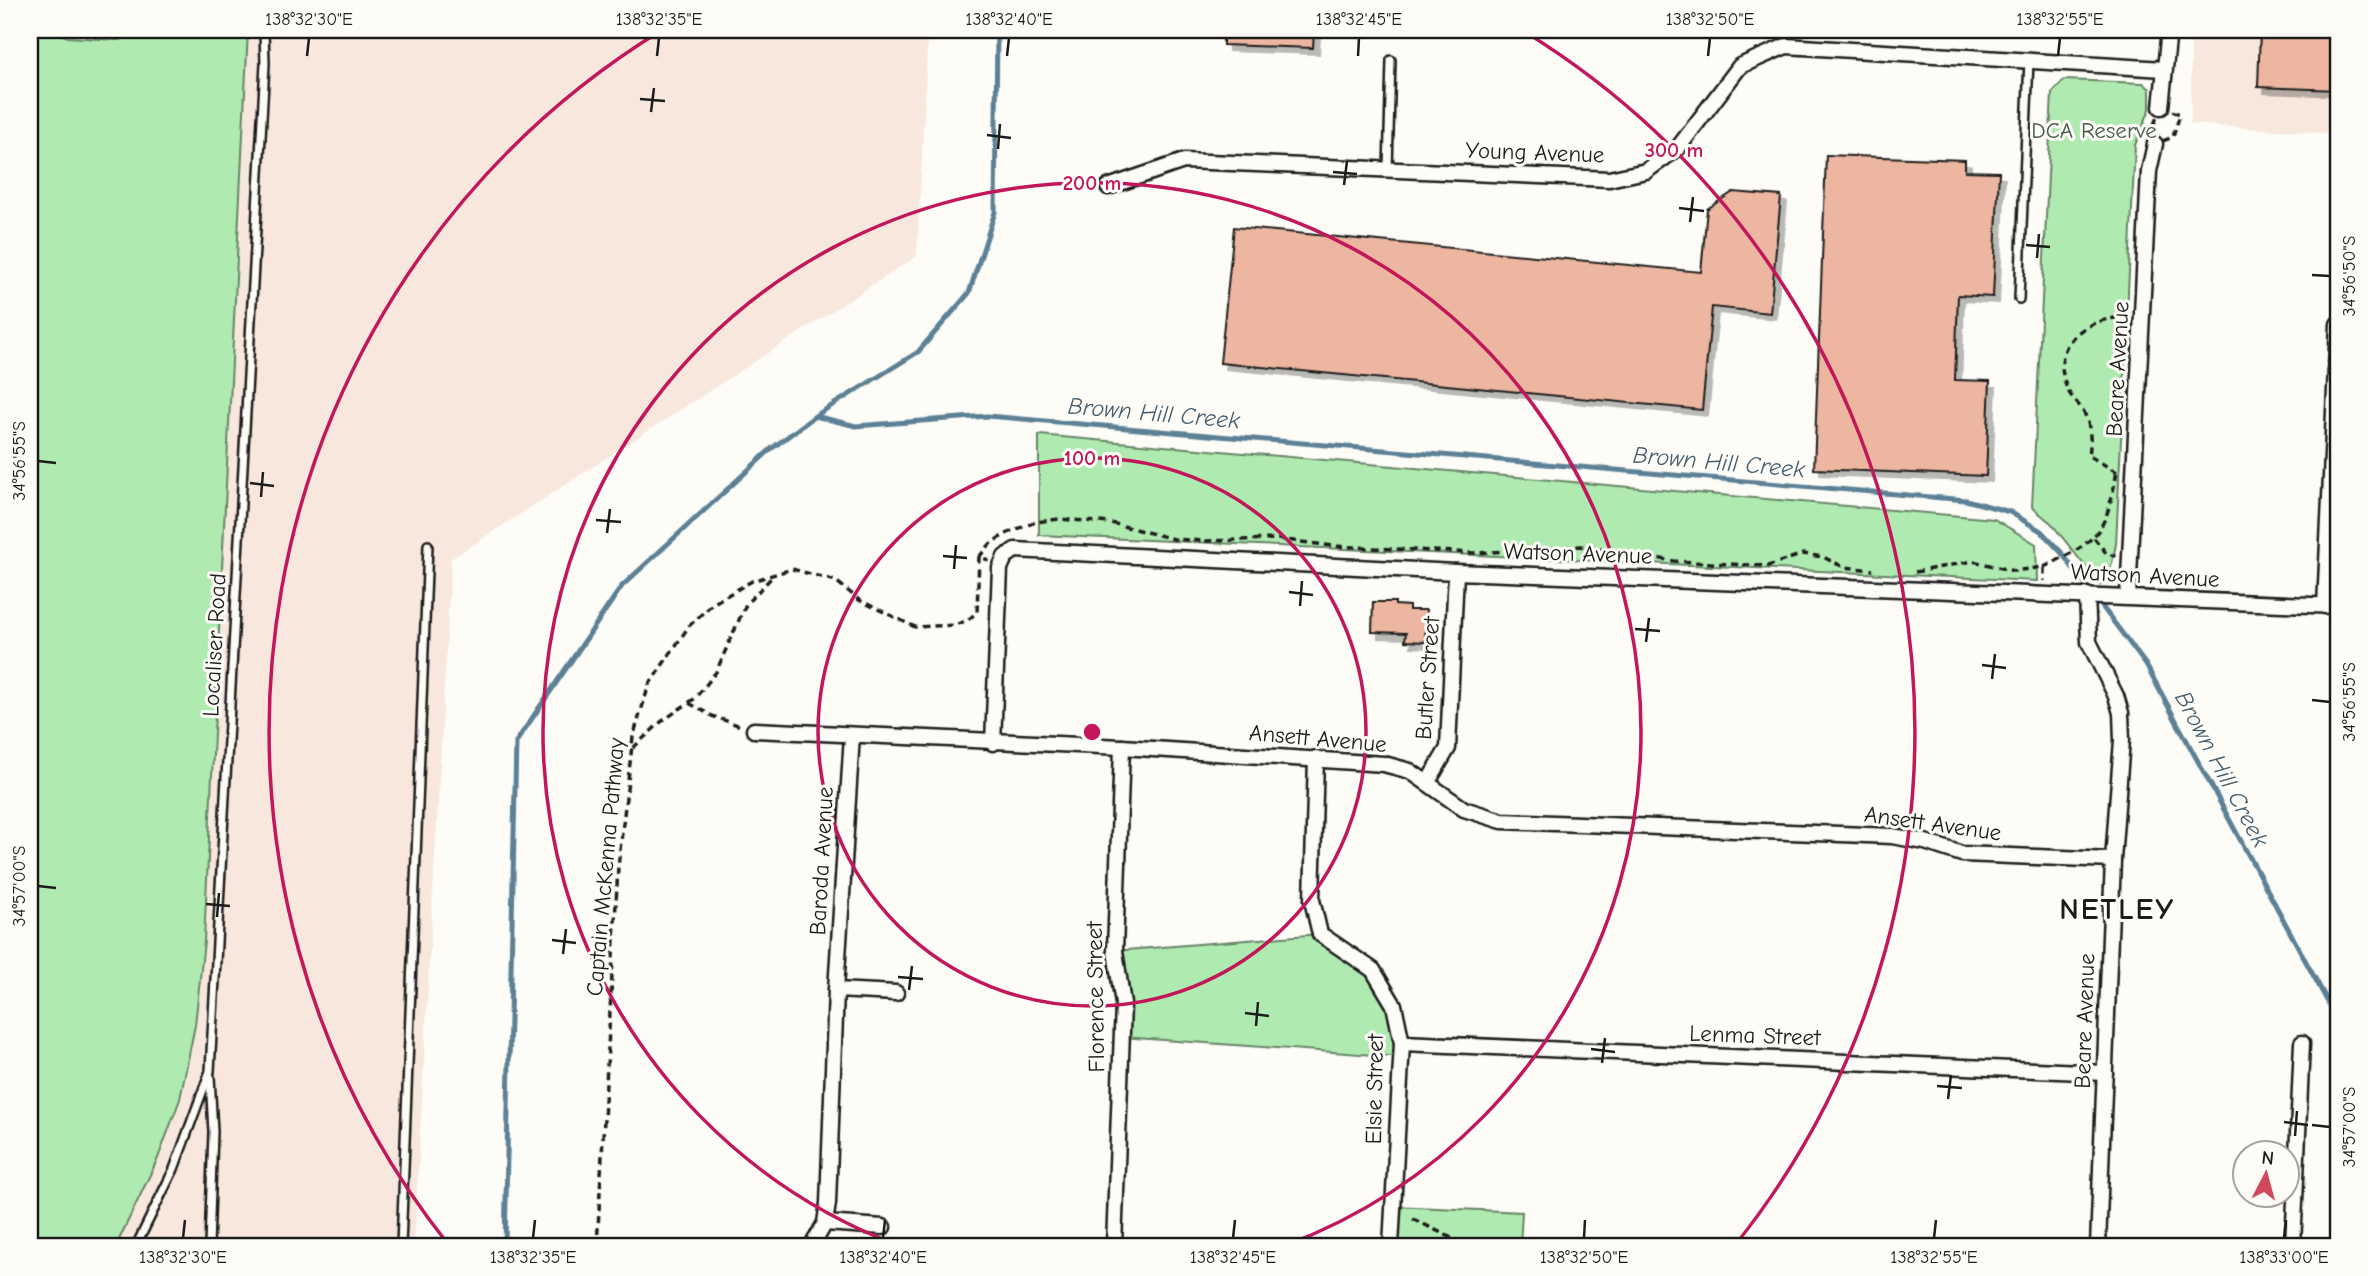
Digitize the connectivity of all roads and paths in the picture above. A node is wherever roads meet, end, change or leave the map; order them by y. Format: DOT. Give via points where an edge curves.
graph roads {
  1 [pos="264,30"];
  2 [pos="2169,30"];
  3 [pos="2029,59"];
  4 [pos="1391,60"];
  5 [pos="2164,69"];
  6 [pos="2161,107"];
  7 [pos="2155,144"];
  8 [pos="1388,169"];
  9 [pos="1108,187"];
  10 [pos="2019,299"];
  11 [pos="2125,317"];
  12 [pos="2338,324"];
  13 [pos="2117,458"];
  14 [pos="2117,472"];
  15 [pos="2094,538"];
  16 [pos="428,545"];
  17 [pos="979,557"];
  18 [pos="2130,557"];
  19 [pos="2044,567"];
  20 [pos="1000,568"];
  21 [pos="1456,572"];
  22 [pos="1884,572"];
  23 [pos="1907,572"];
  24 [pos="775,573"];
  25 [pos="2044,593"];
  26 [pos="2087,595"];
  27 [pos="2128,597"];
  28 [pos="2332,606"];
  29 [pos="689,703"];
  30 [pos="754,730"];
  31 [pos="852,735"];
  32 [pos="993,743"];
  33 [pos="1122,747"];
  34 [pos="631,749"];
  35 [pos="1316,758"];
  36 [pos="1428,782"];
  37 [pos="2113,860"];
  38 [pos="836,990"];
  39 [pos="897,993"];
  40 [pos="1402,1043"];
  41 [pos="2302,1043"];
  42 [pos="210,1071"];
  43 [pos="2105,1073"];
  44 [pos="1413,1219"];
  45 [pos="825,1223"];
  46 [pos="884,1227"];
  47 [pos="136,1246"];
  48 [pos="209,1246"];
  49 [pos="401,1246"];
  50 [pos="597,1246"];
  51 [pos="812,1246"];
  52 [pos="1114,1246"];
  53 [pos="1391,1246"];
  54 [pos="1468,1246"];
  55 [pos="2098,1246"];
  56 [pos="2293,1246"];
  1 -- 42 [label="lane, Localiser Road"];
  2 -- 5 [label="street"];
  3 -- 5 [label="street, Young Avenue"];
  3 -- 8 [label="street, Young Avenue" via="1786,46 1740,66 1678,148 1646,171 1609,179"];
  3 -- 10 [label="lane"];
  4 -- 8 [label="lane"];
  5 -- 6 [label="street"];
  6 -- 7 [label="path" via="2153,127"];
  6 -- 7 [label="path" via="2180,114 2173,137"];
  7 -- 18 [label="street, Beare Avenue" via="2149,171"];
  8 -- 9 [label="street, Young Avenue" via="1184,161"];
  11 -- 14 [label="path" via="2102,318 2073,335 2062,373 2073,401 2084,411 2090,456"];
  12 -- 28 [label="street"];
  13 -- 14 [label="path"];
  14 -- 15 [label="path" via="2108,516"];
  15 -- 18 [label="path" via="2107,554"];
  15 -- 19 [label="path"];
  16 -- 49 [label="lane"];
  17 -- 20 [label="path"];
  17 -- 22 [label="path" via="992,542 1012,531 1059,519 1111,523 1174,539 1203,541 1278,539 1476,553 1581,546 1674,561 1768,566 1803,554 1823,556 1844,567"];
  17 -- 24 [label="path, Captain McKenna Pathway" via="977,612 955,625 915,627 859,600 836,581 792,569"];
  18 -- 27 [label="street, Beare Avenue"];
  19 -- 23 [label="path" via="2014,571 1972,561"];
  19 -- 25 [label="path"];
  20 -- 21 [label="street, Watson Avenue" via="1015,550"];
  20 -- 32 [label="street"];
  21 -- 25 [label="street, Watson Avenue"];
  21 -- 36 [label="street, Butler Street" via="1448,748"];
  24 -- 29 [label="path" via="746,604 716,672"];
  24 -- 34 [label="path, Captain McKenna Pathway" via="724,595 689,626 649,685"];
  25 -- 26 [label="street, Watson Avenue"];
  26 -- 27 [label="street, Watson Avenue"];
  26 -- 37 [label="street, Beare Avenue" via="2089,642 2122,713"];
  27 -- 28 [label="street, Watson Avenue"];
  29 -- 30 [label="path"];
  29 -- 34 [label="path"];
  30 -- 31 [label="street, Ansett Avenue"];
  31 -- 32 [label="street, Ansett Avenue"];
  31 -- 38 [label="street, Baroda Avenue"];
  32 -- 33 [label="street, Ansett Avenue"];
  33 -- 35 [label="street, Ansett Avenue"];
  33 -- 52 [label="street, Florence Street" via="1115,951 1123,1004"];
  34 -- 50 [label="path, Captain McKenna Pathway" via="618,867"];
  35 -- 36 [label="street, Ansett Avenue" via="1384,764"];
  35 -- 40 [label="street, Elsie Street" via="1312,900 1320,934 1373,970 1394,1005"];
  36 -- 37 [label="street, Ansett Avenue" via="1464,809 1502,821 1892,836 1962,854"];
  37 -- 43 [label="street, Beare Avenue"];
  38 -- 39 [label="street"];
  38 -- 45 [label="street, Baroda Avenue"];
  40 -- 43 [label="street, Lenma Street"];
  40 -- 53 [label="street, Elsie Street"];
  41 -- 56 [label="street"];
  42 -- 47 [label="lane, Localiser Road" via="174,1169"];
  42 -- 48 [label="lane"];
  43 -- 55 [label="street, Beare Avenue"];
  44 -- 54 [label="path"];
  45 -- 46 [label="street"];
  45 -- 51 [label="street, Baroda Avenue"];
}
